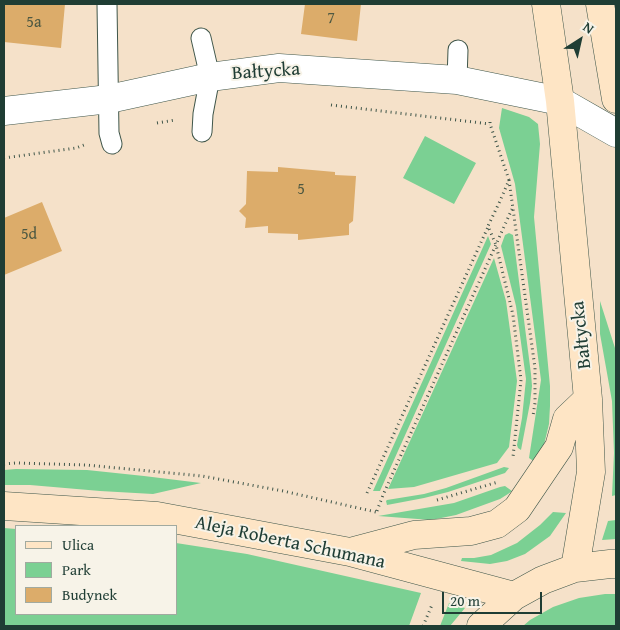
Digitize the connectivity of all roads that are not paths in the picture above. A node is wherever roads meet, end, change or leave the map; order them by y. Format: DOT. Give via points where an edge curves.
graph roads {
  1 [pos="107,4"];
  2 [pos="546,4"];
  3 [pos="600,4"];
  4 [pos="201,38"];
  5 [pos="458,50"];
  6 [pos="210,77"];
  7 [pos="457,80"];
  8 [pos="108,99"];
  9 [pos="616,100"];
  10 [pos="560,101"];
  11 [pos="4,111"];
  12 [pos="202,123"];
  13 [pos="616,133"];
  14 [pos="111,139"];
  15 [pos="588,398"];
  16 [pos="4,506"];
  17 [pos="350,552"];
  18 [pos="616,564"];
  19 [pos="575,568"];
  20 [pos="514,596"];
  21 [pos="481,626"];
  1 -- 8 [label="lane"];
  2 -- 10 [label="main road, Bałtycka"];
  3 -- 9 [label="main road"];
  4 -- 6 [label="lane"];
  5 -- 7 [label="lane"];
  6 -- 7 [label="street, Bałtycka" via="279,68"];
  6 -- 8 [label="street, Bałtycka"];
  6 -- 12 [label="lane"];
  7 -- 10 [label="street, Bałtycka"];
  8 -- 11 [label="street, Bałtycka"];
  8 -- 14 [label="lane"];
  10 -- 13 [label="street, Bałtycka"];
  10 -- 15 [label="main road, Bałtycka"];
  15 -- 17 [label="main road" via="567,419 559,448 518,509 497,524 471,531 414,535"];
  15 -- 19 [label="main road, Bałtycka" via="591,472"];
  16 -- 17 [label="main road, Aleja Roberta Schumana" via="157,516"];
  17 -- 20 [label="main road, Aleja Roberta Schumana"];
  18 -- 19 [label="main road"];
  19 -- 20 [label="main road"];
  20 -- 21 [label="main road"];
}
